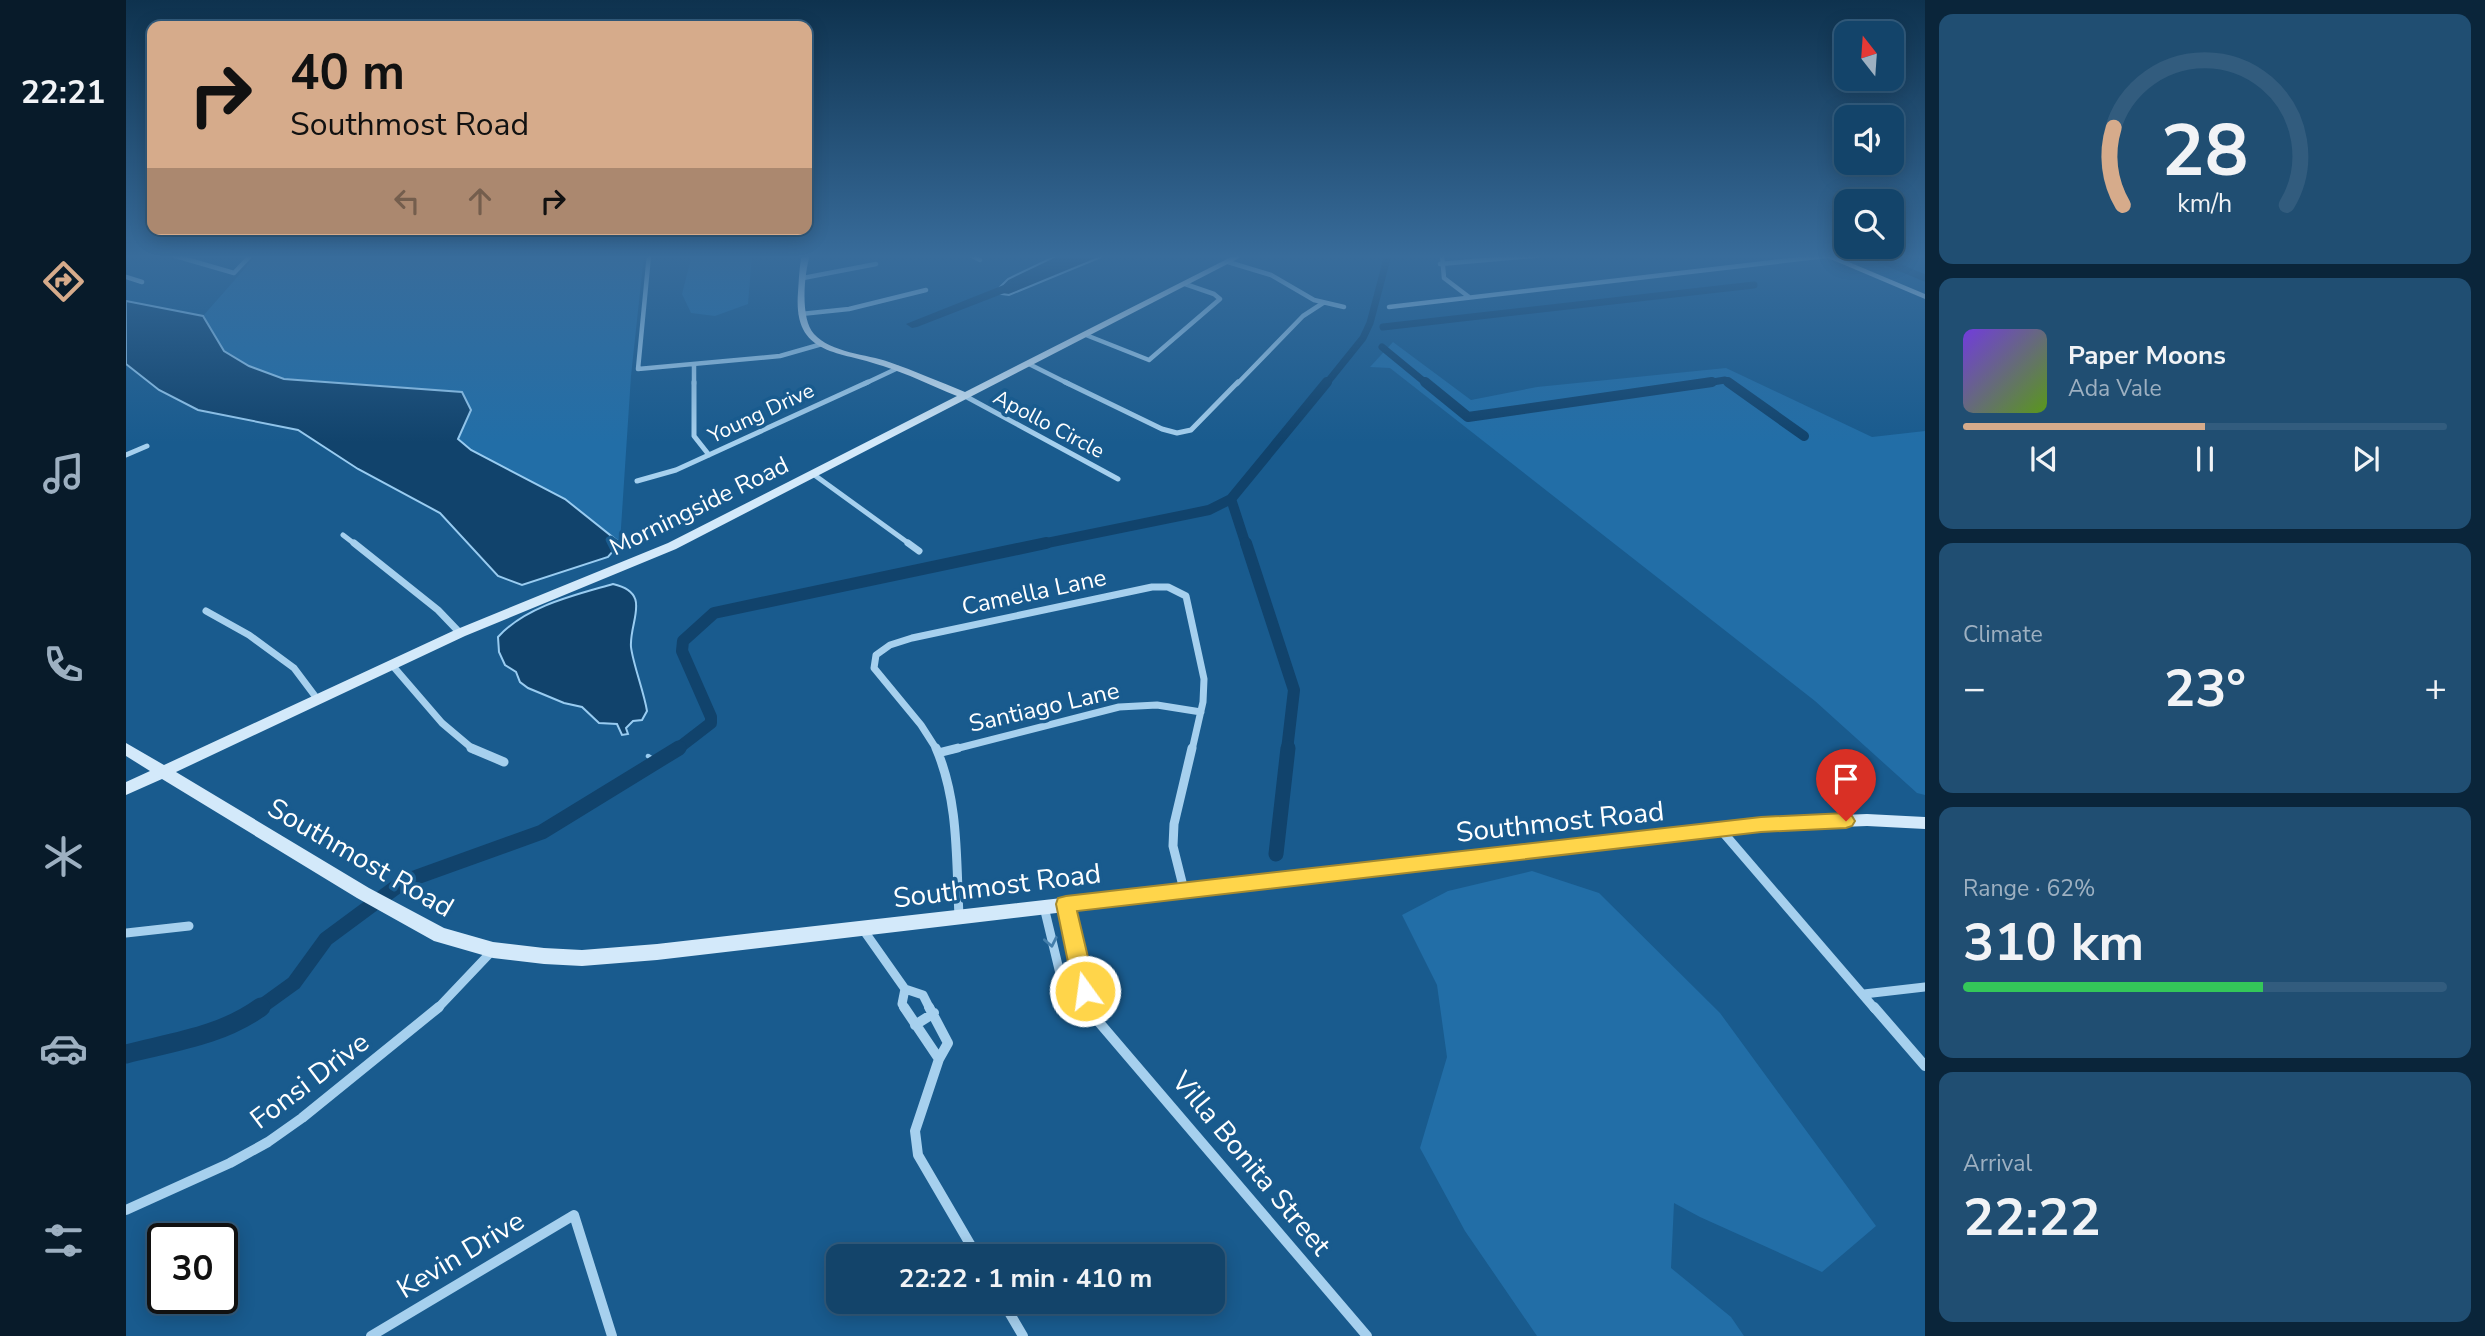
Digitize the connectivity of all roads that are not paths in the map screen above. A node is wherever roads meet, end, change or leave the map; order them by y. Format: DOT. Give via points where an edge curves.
graph roads {
  1 [pos="643,317"];
  2 [pos="801,317"];
  3 [pos="1120,317"];
  4 [pos="1199,317"];
  5 [pos="1302,317"];
  6 [pos="1086,335"];
  7 [pos="822,344"];
  8 [pos="1029,364"];
  9 [pos="694,366"];
  10 [pos="898,368"];
  11 [pos="965,396"];
  12 [pos="147,446"];
  13 [pos="709,455"];
  14 [pos="126,456"];
  15 [pos="813,474"];
  16 [pos="1118,479"];
  17 [pos="637,481"];
  18 [pos="344,535"];
  19 [pos="919,551"];
  20 [pos="206,611"];
  21 [pos="460,633"];
  22 [pos="392,665"];
  23 [pos="318,700"];
  24 [pos="1201,712"];
  25 [pos="126,748"];
  26 [pos="938,753"];
  27 [pos="504,762"];
  28 [pos="163,771"];
  29 [pos="126,789"];
  30 [pos="1925,823"];
  31 [pos="1721,829"];
  32 [pos="1184,890"];
  33 [pos="1066,904"];
  34 [pos="1044,907"];
  35 [pos="959,916"];
  36 [pos="189,926"];
  37 [pos="862,928"];
  38 [pos="126,933"];
  39 [pos="493,950"];
  40 [pos="1925,987"];
  41 [pos="905,989"];
  42 [pos="1864,994"];
  43 [pos="934,1013"];
  44 [pos="1100,1021"];
  45 [pos="915,1025"];
  46 [pos="939,1059"];
  47 [pos="1925,1066"];
  48 [pos="126,1210"];
  49 [pos="970,1244"];
  50 [pos="1010,1314"];
  51 [pos="371,1336"];
  52 [pos="612,1336"];
  53 [pos="1023,1336"];
  54 [pos="1367,1336"];
  1 -- 9 [label="street" via="638,369"];
  2 -- 7 [label="street" via="803,328"];
  3 -- 6 [label="street, Morningside Road"];
  4 -- 6 [label="street" via="1149,360"];
  5 -- 8 [label="street" via="1191,430 1177,433"];
  6 -- 8 [label="street, Morningside Road"];
  7 -- 9 [label="street" via="780,356"];
  7 -- 10 [label="street"];
  8 -- 11 [label="street, Morningside Road"];
  9 -- 13 [label="street" via="694,436"];
  10 -- 11 [label="street"];
  10 -- 13 [label="street, Young Drive"];
  11 -- 15 [label="street, Morningside Road"];
  11 -- 16 [label="street, Apollo Circle"];
  12 -- 14 [label="street"];
  13 -- 17 [label="street, Young Drive"];
  15 -- 19 [label="street"];
  15 -- 21 [label="street, Morningside Road" via="672,546"];
  18 -- 21 [label="street"];
  20 -- 23 [label="street" via="274,652 294,668"];
  21 -- 22 [label="street, Morningside Road"];
  22 -- 23 [label="street, Morningside Road"];
  22 -- 27 [label="street" via="467,745 486,758"];
  23 -- 28 [label="street, Morningside Road"];
  24 -- 26 [label="street, Santiago Lane" via="1157,705 1119,707"];
  24 -- 26 [label="street, Camella Lane" via="1204,679 1189,601 1175,589 1152,587 912,638 882,649 874,668"];
  24 -- 32 [label="street, Camella Lane" via="1174,824 1173,846"];
  25 -- 28 [label="street, Southmost Road"];
  26 -- 35 [label="street, Camella Lane" via="950,794"];
  28 -- 29 [label="street, Morningside Road"];
  28 -- 39 [label="street, Southmost Road" via="391,909 440,935"];
  30 -- 31 [label="street, Southmost Road" via="1867,820"];
  31 -- 32 [label="street, Southmost Road"];
  31 -- 42 [label="street"];
  32 -- 33 [label="street, Southmost Road"];
  33 -- 34 [label="street, Southmost Road"];
  33 -- 44 [label="street, Villa Bonita Street" via="1085,991"];
  34 -- 35 [label="street, Southmost Road"];
  34 -- 44 [label="street, Villa Bonita Street, one-way" via="1062,982"];
  35 -- 37 [label="street, Southmost Road"];
  36 -- 38 [label="street"];
  37 -- 39 [label="street, Southmost Road" via="619,956 582,958"];
  37 -- 41 [label="street"];
  39 -- 48 [label="street, Fonsi Drive" via="449,999 294,1124 230,1163"];
  40 -- 42 [label="street"];
  41 -- 43 [label="street" via="923,995"];
  41 -- 45 [label="street" via="901,1004"];
  42 -- 47 [label="street"];
  43 -- 45 [label="street"];
  43 -- 46 [label="street" via="948,1043"];
  44 -- 54 [label="street, Villa Bonita Street"];
  45 -- 46 [label="street"];
  46 -- 49 [label="street" via="915,1131 918,1155"];
  50 -- 53 [label="street"];
  51 -- 52 [label="street, Kevin Drive" via="574,1215"];
}
